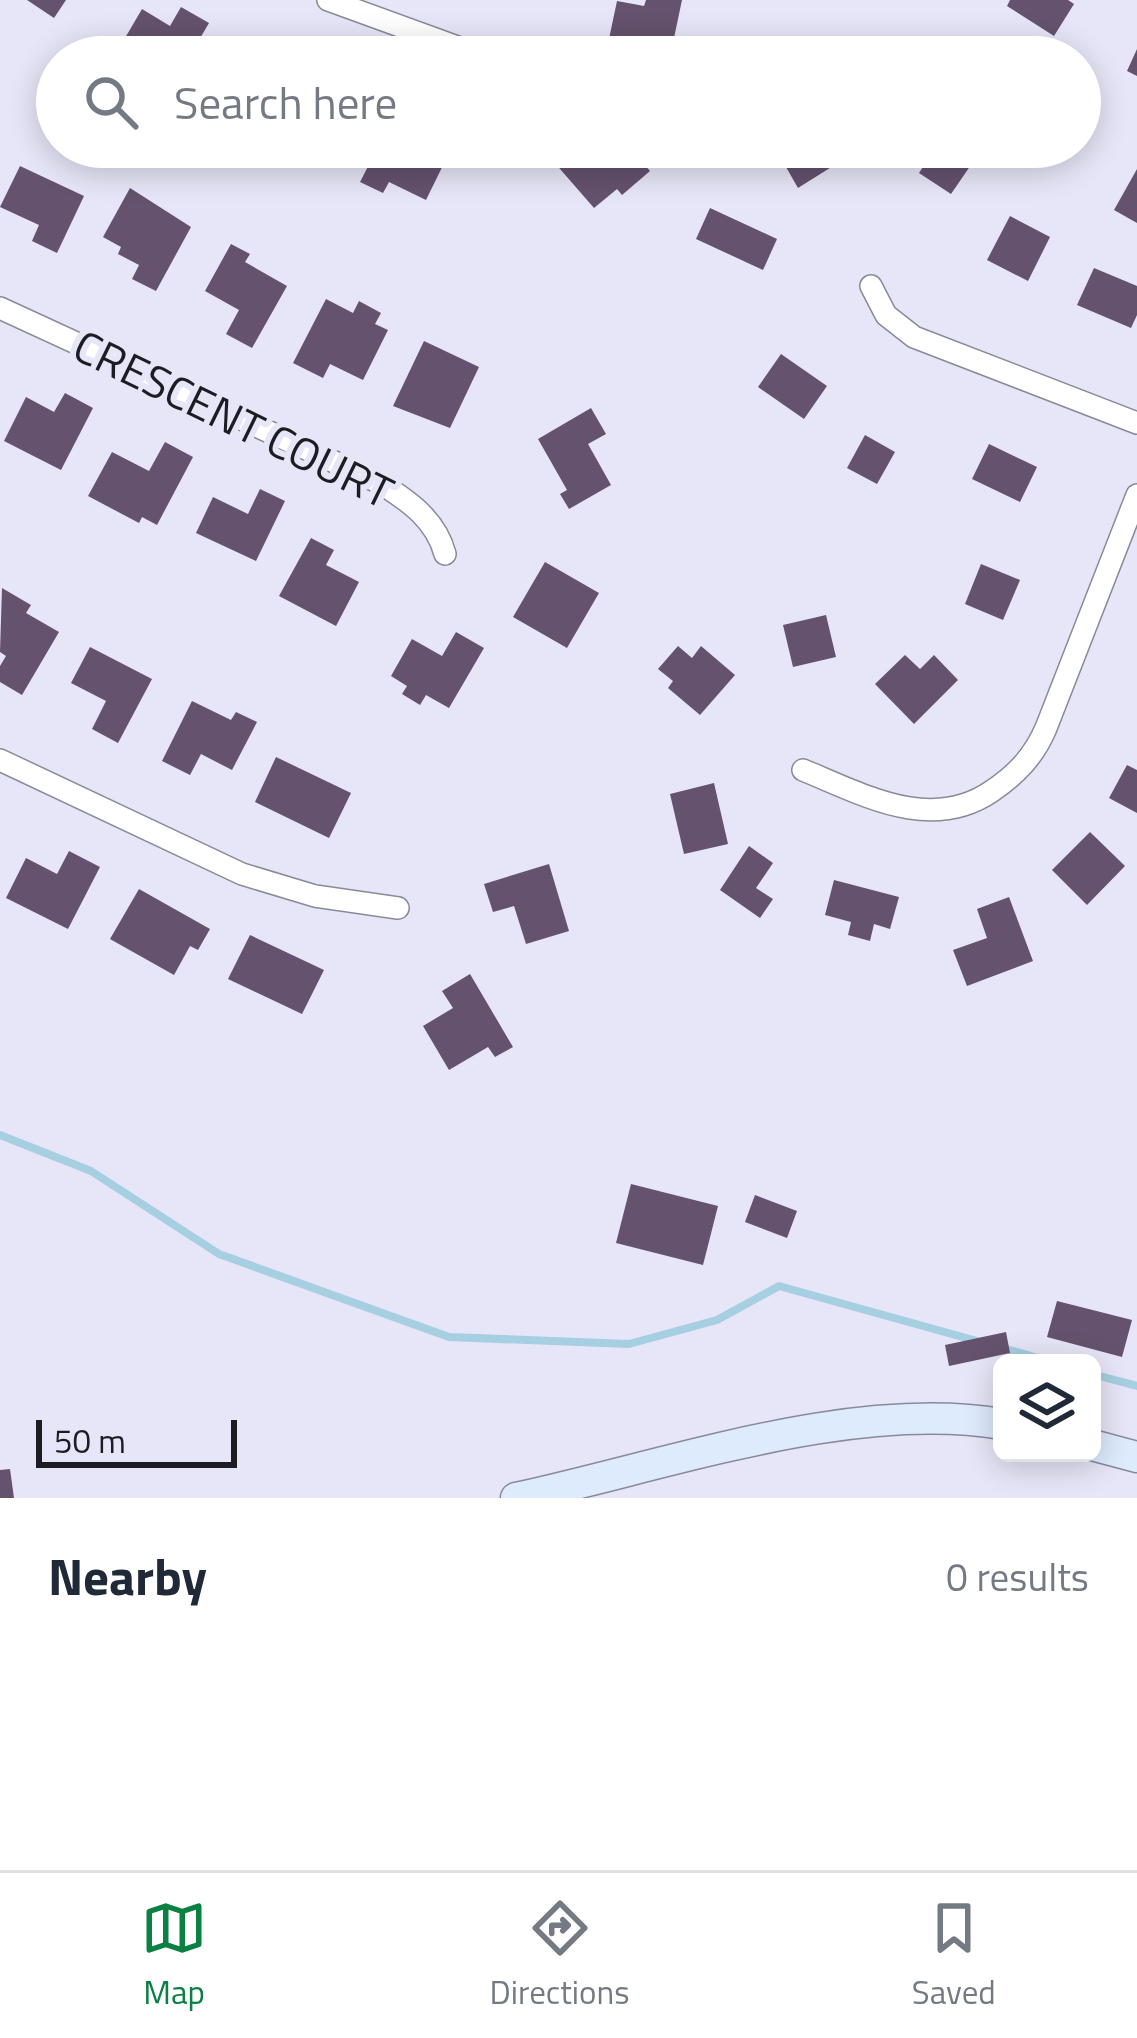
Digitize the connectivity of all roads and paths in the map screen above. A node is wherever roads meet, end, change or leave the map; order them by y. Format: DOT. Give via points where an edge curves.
graph roads {
  1 [pos="328,0"];
  2 [pos="427,36"];
  3 [pos="872,286"];
  4 [pos="0,308"];
  5 [pos="1137,423"];
  6 [pos="1137,494"];
  7 [pos="445,554"];
  8 [pos="0,760"];
  9 [pos="803,770"];
  10 [pos="398,908"];
  11 [pos="993,1423"];
  12 [pos="1101,1447"];
  13 [pos="1137,1457"];
  14 [pos="586,1490"];
  15 [pos="515,1498"];
  1 -- 2 [label="street"];
  3 -- 5 [label="street" via="886,315 914,337"];
  4 -- 7 [label="street, CRESCENT COURT" via="380,483 434,527"];
  6 -- 9 [label="street" via="1038,747 1011,778 976,802 923,811"];
  8 -- 10 [label="street" via="242,874"];
  11 -- 14 [label="street" via="876,1421 759,1441"];
  12 -- 13 [label="street"];
  14 -- 15 [label="street"];
}
